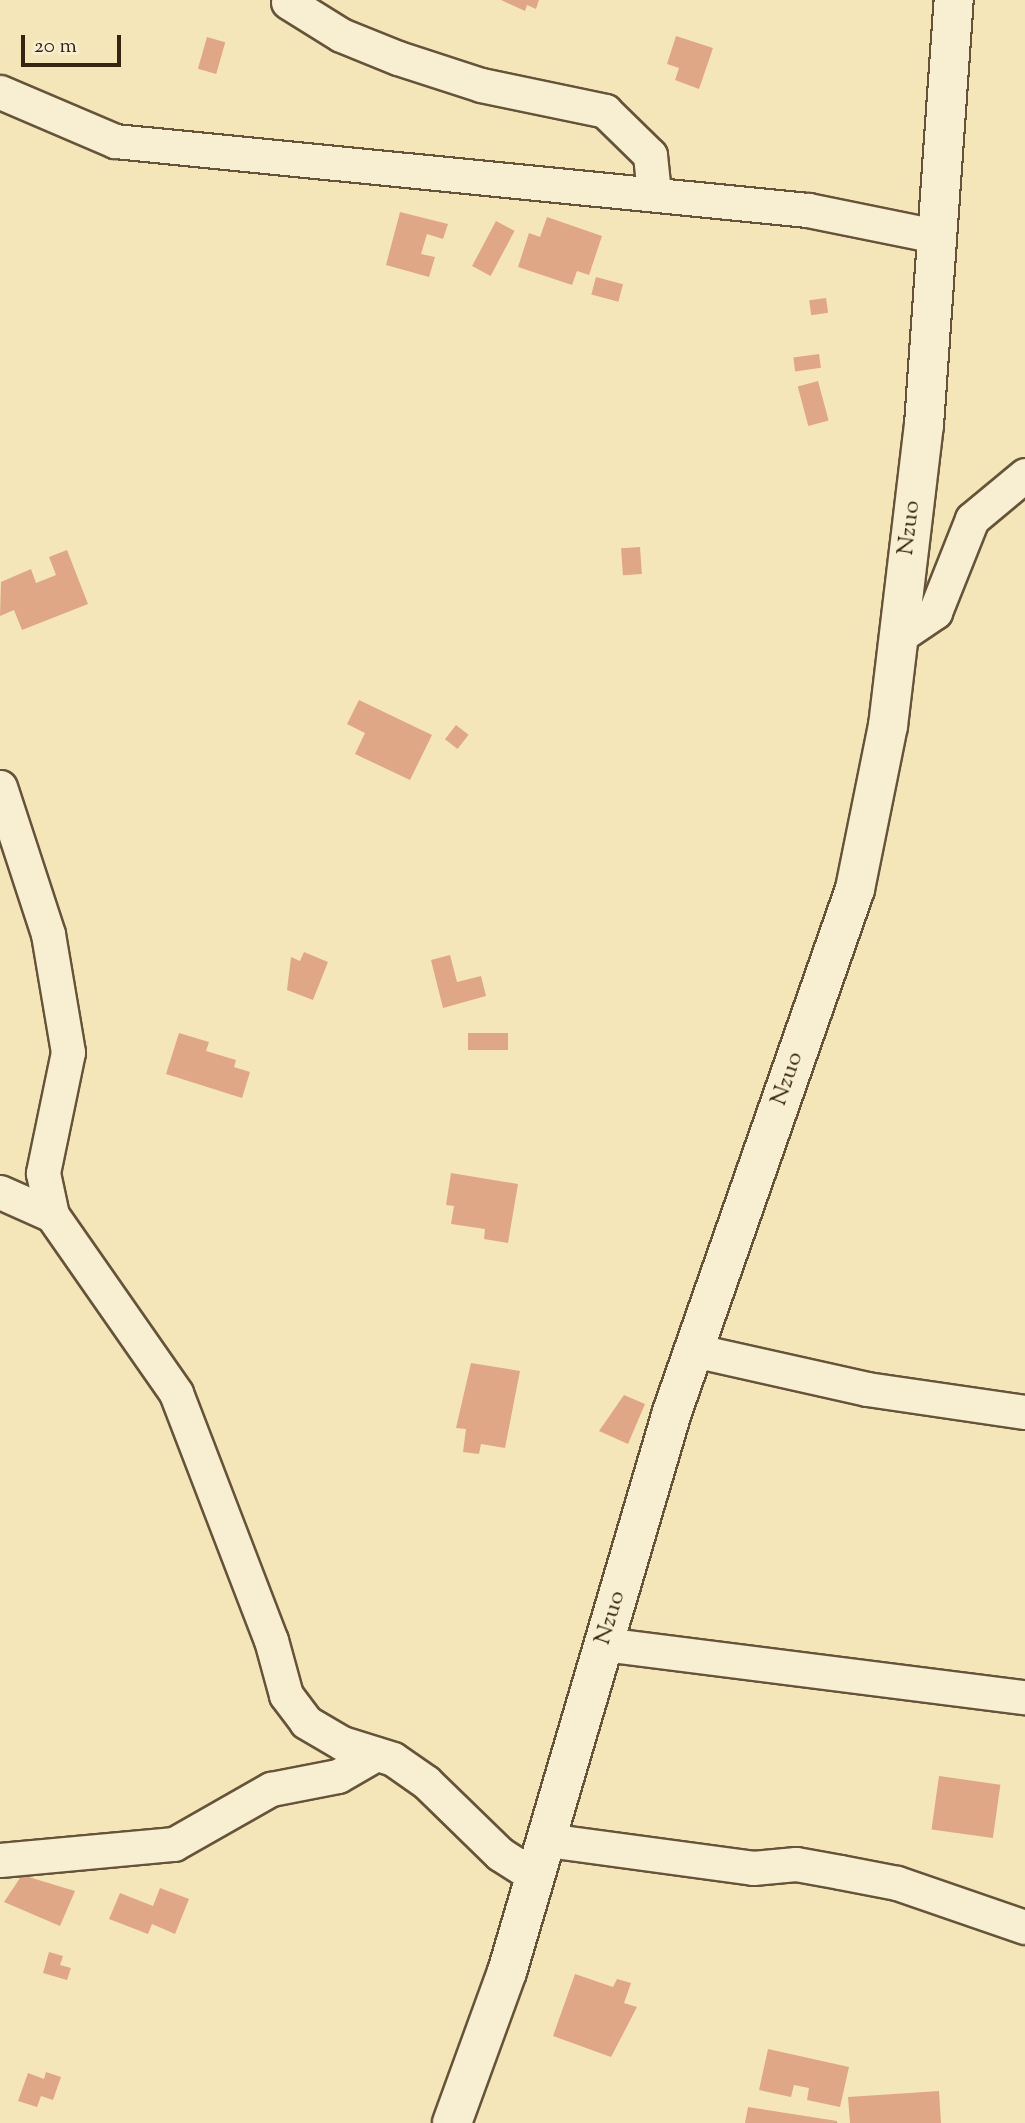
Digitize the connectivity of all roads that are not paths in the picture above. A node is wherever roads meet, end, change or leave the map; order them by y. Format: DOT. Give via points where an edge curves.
graph roads {
  1 [pos="954,0"];
  2 [pos="288,2"];
  3 [pos="0,92"];
  4 [pos="654,193"];
  5 [pos="936,236"];
  6 [pos="1025,475"];
  7 [pos="898,638"];
  8 [pos="0,787"];
  9 [pos="0,1192"];
  10 [pos="52,1215"];
  11 [pos="693,1350"];
  12 [pos="1025,1412"];
  13 [pos="603,1644"];
  14 [pos="1025,1697"];
  15 [pos="376,1754"];
  16 [pos="547,1840"];
  17 [pos="0,1860"];
  18 [pos="536,1877"];
  19 [pos="1025,1927"];
  20 [pos="452,2123"];
  1 -- 5 [label="street, Nzuo"];
  2 -- 4 [label="street" via="341,35 398,58 481,85 605,111 650,155"];
  3 -- 4 [label="street" via="115,141"];
  4 -- 5 [label="street" via="872,218"];
  5 -- 7 [label="street, Nzuo" via="923,425"];
  6 -- 7 [label="street" via="972,519 935,612"];
  7 -- 11 [label="street, Nzuo" via="888,726 855,888"];
  8 -- 10 [label="street" via="48,934 68,1052 43,1173"];
  9 -- 10 [label="street"];
  10 -- 15 [label="street" via="176,1393 271,1640 286,1695 306,1722"];
  11 -- 12 [label="street" via="867,1389"];
  11 -- 13 [label="street, Nzuo"];
  13 -- 14 [label="street"];
  13 -- 16 [label="street, Nzuo"];
  15 -- 17 [label="street" via="338,1776 271,1790 174,1844"];
  15 -- 18 [label="street" via="426,1782 500,1854"];
  16 -- 18 [label="street, Nzuo"];
  16 -- 19 [label="street" via="753,1868 796,1864 829,1870 897,1883"];
  18 -- 20 [label="street, Nzuo"];
}
